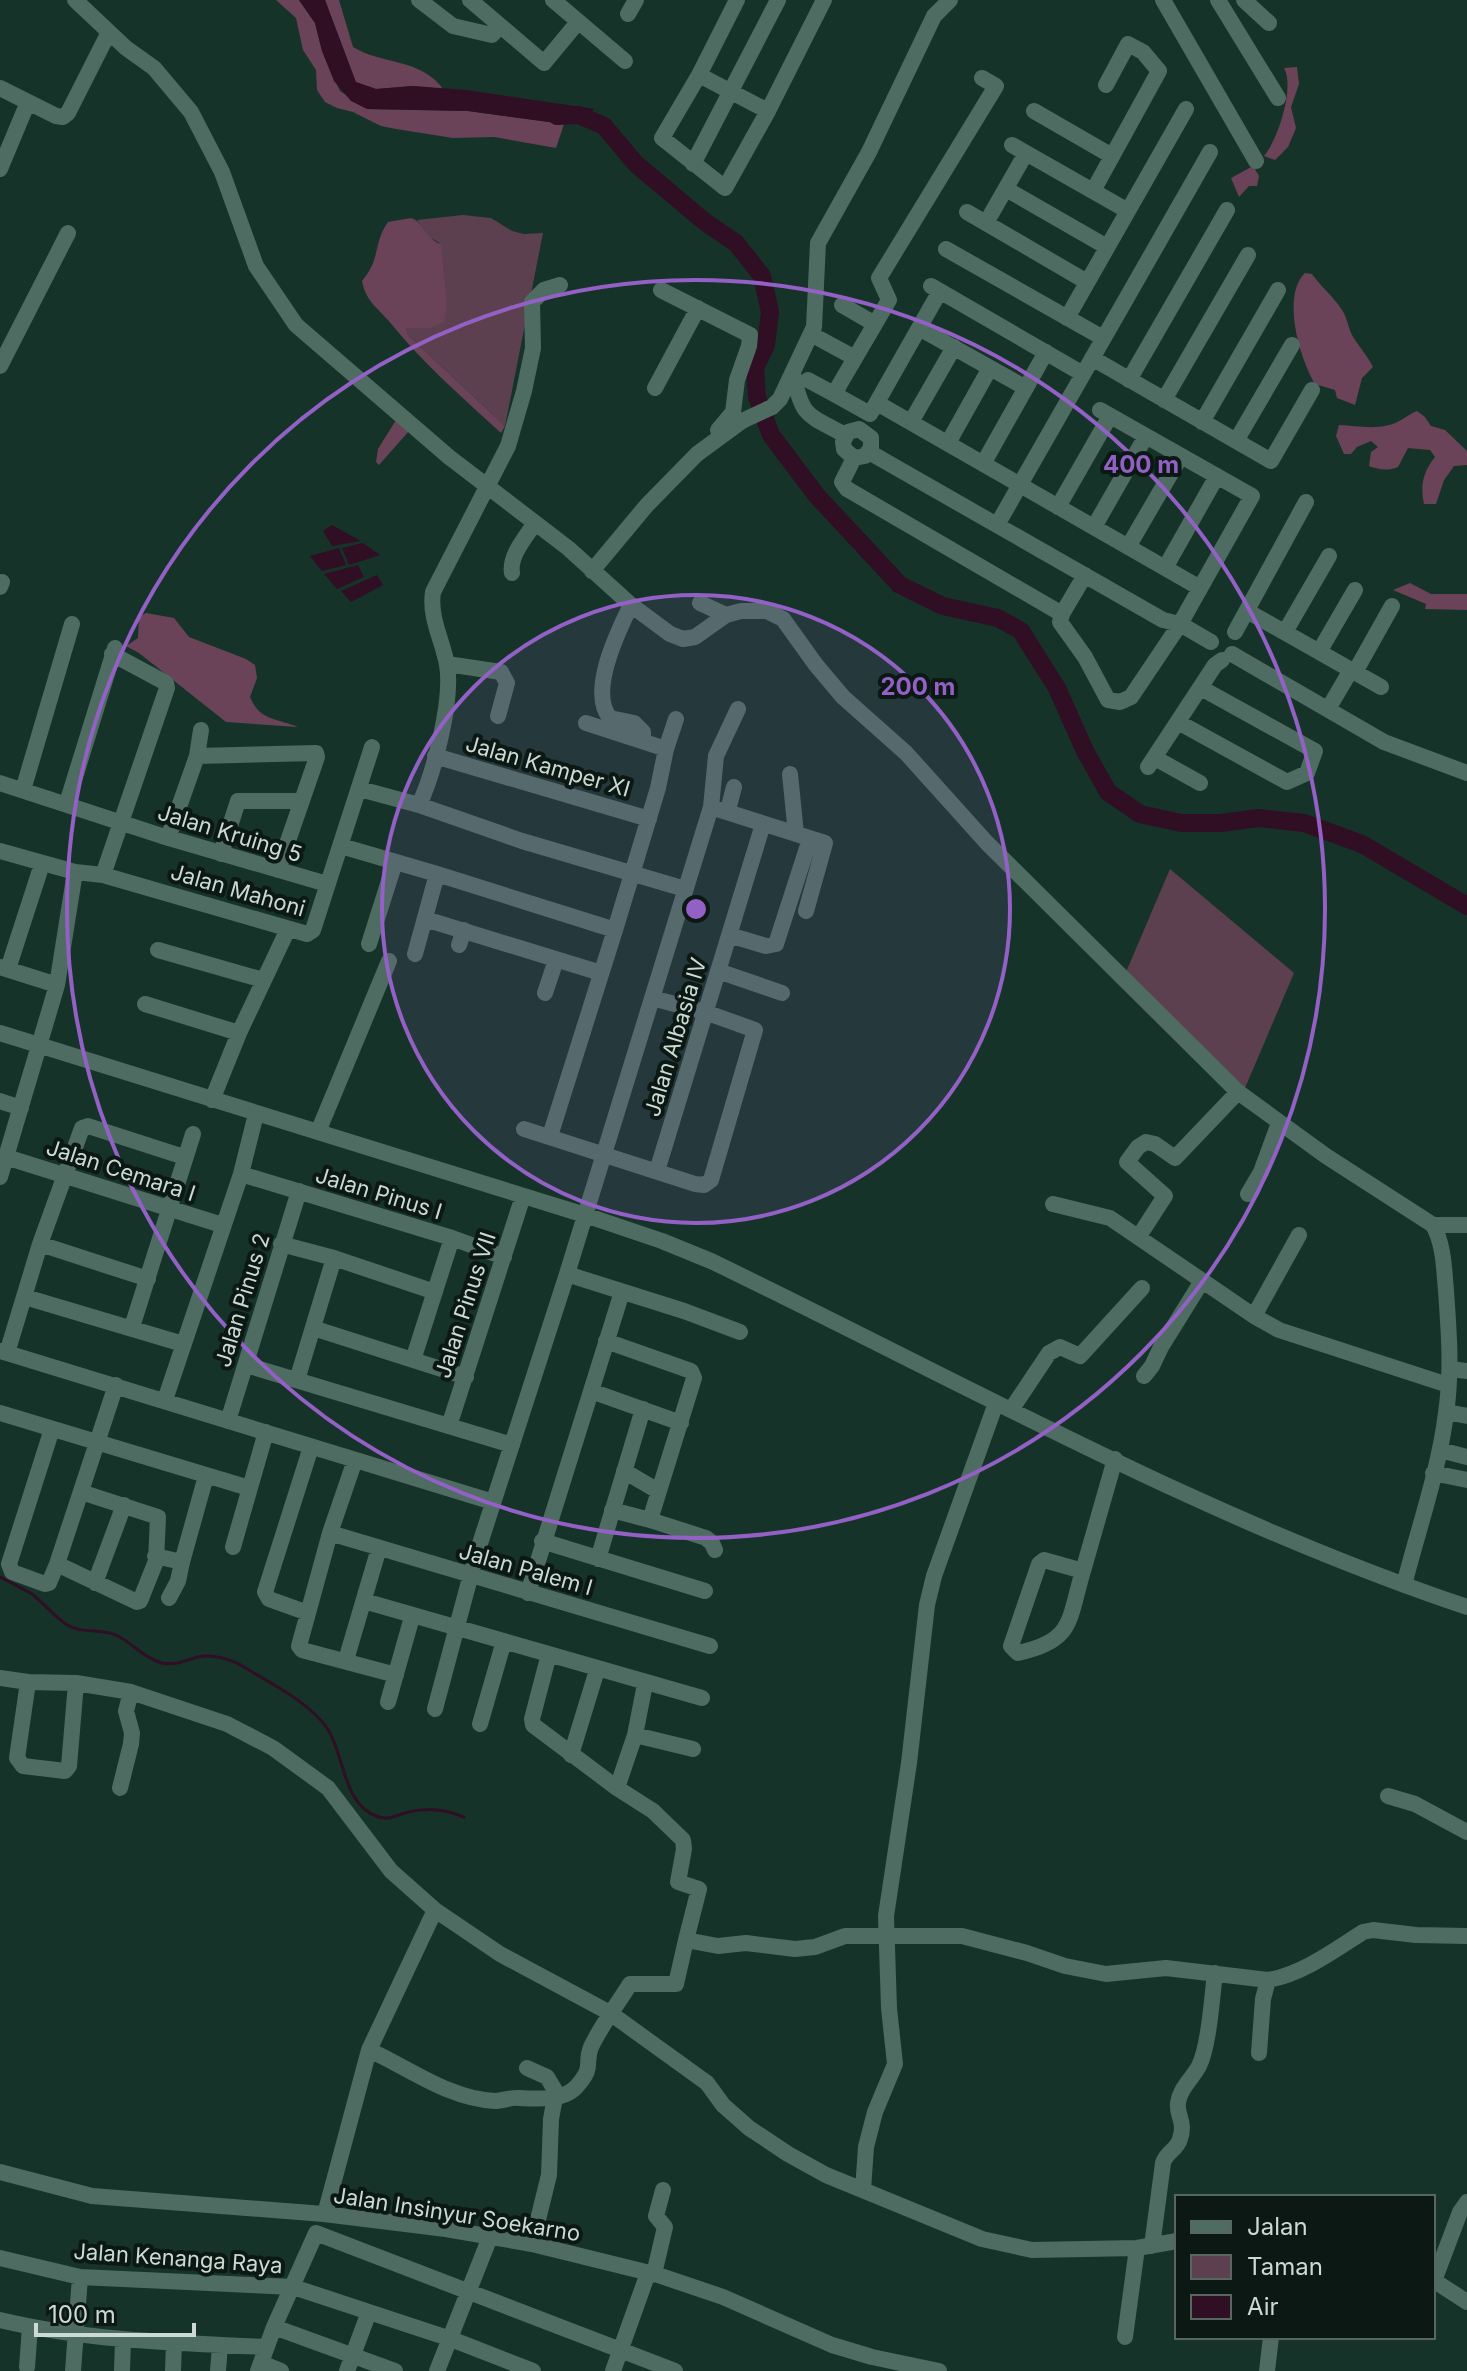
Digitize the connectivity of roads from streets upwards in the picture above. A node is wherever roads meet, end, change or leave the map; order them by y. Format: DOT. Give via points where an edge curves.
graph roads {
  1 [pos="75,0"];
  2 [pos="419,0"];
  3 [pos="553,0"];
  4 [pos="737,0"];
  5 [pos="778,0"];
  6 [pos="824,0"];
  7 [pos="950,0"];
  8 [pos="1163,0"];
  9 [pos="1218,0"];
  10 [pos="1244,0"];
  11 [pos="480,3"];
  12 [pos="578,22"];
  13 [pos="1269,23"];
  14 [pos="500,26"];
  15 [pos="109,32"];
  16 [pos="625,61"];
  17 [pos="699,75"];
  18 [pos="1106,85"];
  19 [pos="995,86"];
  20 [pos="0,88"];
  21 [pos="733,91"];
  22 [pos="1278,98"];
  23 [pos="28,102"];
  24 [pos="1186,109"];
  25 [pos="768,111"];
  26 [pos="1034,111"];
  27 [pos="1210,152"];
  28 [pos="1112,156"];
  29 [pos="1256,161"];
  30 [pos="693,164"];
  31 [pos="0,169"];
  32 [pos="1006,189"];
  33 [pos="1093,191"];
  34 [pos="1227,210"];
  35 [pos="1128,211"];
  36 [pos="967,212"];
  37 [pos="986,223"];
  38 [pos="68,233"];
  39 [pos="1107,247"];
  40 [pos="946,249"];
  41 [pos="1248,255"];
  42 [pos="1087,282"];
  43 [pos="560,285"];
  44 [pos="661,290"];
  45 [pos="1278,290"];
  46 [pos="842,305"];
  47 [pos="698,308"];
  48 [pos="1067,318"];
  49 [pos="875,324"];
  50 [pos="919,328"];
  51 [pos="1103,338"];
  52 [pos="820,339"];
  53 [pos="1292,345"];
  54 [pos="954,347"];
  55 [pos="1046,352"];
  56 [pos="855,358"];
  57 [pos="1092,358"];
  58 [pos="0,366"];
  59 [pos="990,368"];
  60 [pos="1083,374"];
  61 [pos="800,376"];
  62 [pos="1129,380"];
  63 [pos="655,388"];
  64 [pos="1026,388"];
  65 [pos="1312,390"];
  66 [pos="834,394"];
  67 [pos="1164,400"];
  68 [pos="874,408"];
  69 [pos="911,422"];
  70 [pos="1202,422"];
  71 [pos="852,432"];
  72 [pos="1146,436"];
  73 [pos="1236,441"];
  74 [pos="948,443"];
  75 [pos="708,444"];
  76 [pos="862,455"];
  77 [pos="1181,456"];
  78 [pos="983,464"];
  79 [pos="1217,476"];
  80 [pos="1019,485"];
  81 [pos="487,488"];
  82 [pos="1306,502"];
  83 [pos="1058,507"];
  84 [pos="535,523"];
  85 [pos="997,525"];
  86 [pos="1094,527"];
  87 [pos="1128,547"];
  88 [pos="1329,556"];
  89 [pos="512,565"];
  90 [pos="1165,568"];
  91 [pos="592,571"];
  92 [pos="1085,575"];
  93 [pos="1200,588"];
  94 [pos="1355,590"];
  95 [pos="700,603"];
  96 [pos="631,605"];
  97 [pos="1392,606"];
  98 [pos="1247,611"];
  99 [pos="1062,614"];
  100 [pos="726,615"];
  101 [pos="72,624"];
  102 [pos="1180,624"];
  103 [pos="1235,632"];
  104 [pos="1285,632"];
  105 [pos="1319,652"];
  106 [pos="1227,657"];
  107 [pos="447,664"];
  108 [pos="1353,671"];
  109 [pos="1381,687"];
  110 [pos="1201,688"];
  111 [pos="738,709"];
  112 [pos="1328,709"];
  113 [pos="498,716"];
  114 [pos="676,719"];
  115 [pos="1178,722"];
  116 [pos="586,723"];
  117 [pos="201,730"];
  118 [pos="643,741"];
  119 [pos="372,747"];
  120 [pos="666,749"];
  121 [pos="197,756"];
  122 [pos="435,756"];
  123 [pos="1467,773"];
  124 [pos="790,774"];
  125 [pos="0,783"];
  126 [pos="1200,783"];
  127 [pos="734,787"];
  128 [pos="360,789"];
  129 [pos="23,790"];
  130 [pos="302,801"];
  131 [pos="67,803"];
  132 [pos="419,805"];
  133 [pos="720,808"];
  134 [pos="649,819"];
  135 [pos="120,823"];
  136 [pos="763,824"];
  137 [pos="803,836"];
  138 [pos="168,838"];
  139 [pos="341,846"];
  140 [pos="0,851"];
  141 [pos="221,854"];
  142 [pos="395,862"];
  143 [pos="42,864"];
  144 [pos="278,870"];
  145 [pos="75,872"];
  146 [pos="632,872"];
  147 [pos="437,874"];
  148 [pos="103,875"];
  149 [pos="327,884"];
  150 [pos="685,889"];
  151 [pos="806,911"];
  152 [pos="425,919"];
  153 [pos="288,929"];
  154 [pos="615,930"];
  155 [pos="729,935"];
  156 [pos="369,944"];
  157 [pos="158,950"];
  158 [pos="415,954"];
  159 [pos="556,960"];
  160 [pos="389,961"];
  161 [pos="4,968"];
  162 [pos="718,971"];
  163 [pos="601,973"];
  164 [pos="263,980"];
  165 [pos="57,985"];
  166 [pos="545,993"];
  167 [pos="782,993"];
  168 [pos="652,998"];
  169 [pos="145,1004"];
  170 [pos="705,1012"];
  171 [pos="0,1033"];
  172 [pos="239,1033"];
  173 [pos="40,1046"];
  174 [pos="1238,1092"];
  175 [pos="212,1100"];
  176 [pos="0,1101"];
  177 [pos="21,1108"];
  178 [pos="256,1114"];
  179 [pos="1279,1123"];
  180 [pos="524,1129"];
  181 [pos="318,1132"];
  182 [pos="193,1134"];
  183 [pos="550,1136"];
  184 [pos="602,1155"];
  185 [pos="6,1157"];
  186 [pos="184,1157"];
  187 [pos="657,1171"];
  188 [pos="241,1174"];
  189 [pos="66,1175"];
  190 [pos="0,1177"];
  191 [pos="299,1191"];
  192 [pos="1248,1194"];
  193 [pos="523,1196"];
  194 [pos="1053,1204"];
  195 [pos="168,1208"];
  196 [pos="585,1215"];
  197 [pos="222,1225"];
  198 [pos="1433,1225"];
  199 [pos="1467,1225"];
  200 [pos="1299,1235"];
  201 [pos="1139,1236"];
  202 [pos="452,1238"];
  203 [pos="40,1244"];
  204 [pos="281,1244"];
  205 [pos="504,1257"];
  206 [pos="334,1258"];
  207 [pos="567,1274"];
  208 [pos="148,1279"];
  209 [pos="1202,1281"];
  210 [pos="1142,1288"];
  211 [pos="435,1292"];
  212 [pos="622,1292"];
  213 [pos="25,1297"];
  214 [pos="1254,1316"];
  215 [pos="132,1327"];
  216 [pos="313,1328"];
  217 [pos="740,1332"];
  218 [pos="606,1341"];
  219 [pos="183,1344"];
  220 [pos="4,1352"];
  221 [pos="413,1360"];
  222 [pos="246,1365"];
  223 [pos="1467,1371"];
  224 [pos="1144,1376"];
  225 [pos="466,1377"];
  226 [pos="1449,1377"];
  227 [pos="297,1380"];
  228 [pos="116,1385"];
  229 [pos="591,1391"];
  230 [pos="165,1400"];
  231 [pos="1004,1406"];
  232 [pos="643,1409"];
  233 [pos="1447,1412"];
  234 [pos="0,1413"];
  235 [pos="1467,1416"];
  236 [pos="228,1421"];
  237 [pos="681,1423"];
  238 [pos="449,1426"];
  239 [pos="52,1429"];
  240 [pos="266,1432"];
  241 [pos="98,1441"];
  242 [pos="512,1445"];
  243 [pos="311,1447"];
  244 [pos="1440,1450"];
  245 [pos="1467,1457"];
  246 [pos="1115,1459"];
  247 [pos="355,1460"];
  248 [pos="624,1471"];
  249 [pos="1433,1473"];
  250 [pos="206,1476"];
  251 [pos="1467,1480"];
  252 [pos="249,1488"];
  253 [pos="658,1491"];
  254 [pos="81,1492"];
  255 [pos="493,1502"];
  256 [pos="124,1505"];
  257 [pos="612,1510"];
  258 [pos="650,1520"];
  259 [pos="330,1533"];
  260 [pos="542,1541"];
  261 [pos="233,1547"];
  262 [pos="379,1548"];
  263 [pos="715,1550"];
  264 [pos="155,1556"];
  265 [pos="598,1559"];
  266 [pos="182,1562"];
  267 [pos="57,1564"];
  268 [pos="1083,1571"];
  269 [pos="470,1576"];
  270 [pos="95,1583"];
  271 [pos="1404,1585"];
  272 [pos="705,1591"];
  273 [pos="528,1593"];
  274 [pos="169,1598"];
  275 [pos="364,1601"];
  276 [pos="1467,1607"];
  277 [pos="308,1613"];
  278 [pos="412,1617"];
  279 [pos="457,1628"];
  280 [pos="504,1641"];
  281 [pos="710,1646"];
  282 [pos="549,1654"];
  283 [pos="346,1660"];
  284 [pos="597,1670"];
  285 [pos="396,1675"];
  286 [pos="0,1678"];
  287 [pos="28,1682"];
  288 [pos="76,1683"];
  289 [pos="645,1684"];
  290 [pos="131,1692"];
  291 [pos="702,1698"];
  292 [pos="388,1702"];
  293 [pos="435,1709"];
  294 [pos="480,1724"];
  295 [pos="635,1735"];
  296 [pos="693,1749"];
  297 [pos="571,1755"];
  298 [pos="120,1788"];
  299 [pos="617,1788"];
  300 [pos="1388,1796"];
  301 [pos="1467,1832"];
  302 [pos="435,1910"];
  303 [pos="887,1935"];
  304 [pos="1467,1936"];
  305 [pos="686,1940"];
  306 [pos="1215,1973"];
  307 [pos="1268,1980"];
  308 [pos="610,2013"];
  309 [pos="369,2050"];
  310 [pos="1259,2053"];
  311 [pos="527,2068"];
  312 [pos="556,2096"];
  313 [pos="0,2172"];
  314 [pos="663,2190"];
  315 [pos="863,2190"];
  316 [pos="1467,2202"];
  317 [pos="327,2205"];
  318 [pos="490,2237"];
  319 [pos="533,2237"];
  320 [pos="1175,2241"];
  321 [pos="1144,2247"];
  322 [pos="0,2258"];
  323 [pos="655,2268"];
  324 [pos="80,2277"];
  325 [pos="1435,2277"];
  326 [pos="1435,2281"];
  327 [pos="293,2287"];
  328 [pos="469,2290"];
  329 [pos="1467,2302"];
  330 [pos="369,2312"];
  331 [pos="0,2320"];
  332 [pos="30,2327"];
  333 [pos="274,2327"];
  334 [pos="76,2336"];
  335 [pos="1125,2337"];
  336 [pos="451,2339"];
  337 [pos="1271,2339"];
  338 [pos="123,2340"];
  339 [pos="174,2343"];
  340 [pos="220,2345"];
  341 [pos="267,2347"];
  342 [pos="622,2349"];
  343 [pos="350,2363"];
  344 [pos="27,2367"];
  345 [pos="260,2367"];
  346 [pos="73,2371"];
  347 [pos="122,2371"];
  348 [pos="173,2371"];
  349 [pos="218,2371"];
  350 [pos="281,2371"];
  351 [pos="395,2371"];
  352 [pos="437,2371"];
  353 [pos="533,2371"];
  354 [pos="613,2371"];
  355 [pos="675,2371"];
  356 [pos="939,2371"];
  357 [pos="1267,2371"];
  1 -- 15 [label="street"];
  2 -- 14 [label="street" via="453,26 492,35"];
  3 -- 12 [label="street"];
  4 -- 17 [label="street"];
  5 -- 21 [label="street"];
  6 -- 25 [label="street"];
  7 -- 61 [label="street" via="934,16 869,152 818,243 814,327"];
  8 -- 29 [label="street"];
  9 -- 22 [label="street"];
  10 -- 13 [label="street"];
  11 -- 14 [label="street"];
  12 -- 14 [label="street" via="544,63"];
  12 -- 16 [label="street"];
  15 -- 23 [label="street" via="68,113 56,116"];
  15 -- 81 [label="street" via="154,68 198,123 256,266 290,318"];
  17 -- 21 [label="street"];
  17 -- 30 [label="street" via="662,138"];
  18 -- 28 [label="street" via="1128,44 1159,71"];
  19 -- 49 [label="street" via="872,274 889,300"];
  20 -- 23 [label="street"];
  21 -- 25 [label="street"];
  21 -- 30 [label="street"];
  23 -- 31 [label="street"];
  24 -- 35 [label="street"];
  25 -- 30 [label="street" via="725,188"];
  26 -- 28 [label="street"];
  27 -- 51 [label="street"];
  28 -- 33 [label="street"];
  32 -- 33 [label="street" via="1019,149"];
  32 -- 37 [label="street"];
  32 -- 39 [label="street"];
  33 -- 35 [label="street"];
  34 -- 62 [label="street"];
  35 -- 39 [label="street"];
  36 -- 37 [label="street"];
  37 -- 42 [label="street"];
  38 -- 58 [label="street"];
  39 -- 42 [label="street"];
  40 -- 48 [label="street"];
  41 -- 67 [label="street"];
  42 -- 48 [label="street"];
  43 -- 81 [label="street" via="544,290 532,302 534,339 524,391 508,446"];
  44 -- 47 [label="street"];
  45 -- 70 [label="street"];
  46 -- 49 [label="street"];
  47 -- 63 [label="street"];
  47 -- 75 [label="street" via="750,337 733,412"];
  48 -- 51 [label="street"];
  49 -- 56 [label="street"];
  50 -- 54 [label="street"];
  50 -- 55 [label="street" via="935,288"];
  50 -- 68 [label="street"];
  51 -- 57 [label="street"];
  52 -- 56 [label="street"];
  53 -- 73 [label="street"];
  54 -- 59 [label="street"];
  54 -- 69 [label="street"];
  55 -- 60 [label="street"];
  55 -- 64 [label="street"];
  56 -- 66 [label="street"];
  57 -- 60 [label="street"];
  57 -- 62 [label="street"];
  59 -- 64 [label="street"];
  59 -- 74 [label="street"];
  60 -- 80 [label="street"];
  61 -- 66 [label="street"];
  61 -- 71 [label="street" via="801,407"];
  61 -- 75 [label="street" via="772,407"];
  62 -- 67 [label="street"];
  64 -- 78 [label="street"];
  65 -- 73 [label="street" via="1271,461"];
  66 -- 68 [label="street"];
  67 -- 70 [label="street"];
  68 -- 69 [label="street"];
  68 -- 71 [label="street"];
  69 -- 74 [label="street"];
  70 -- 73 [label="street"];
  71 -- 76 [label="street" via="844,449"];
  71 -- 76 [label="street" via="871,438"];
  72 -- 77 [label="street"];
  72 -- 83 [label="street" via="1105,413"];
  72 -- 86 [label="street"];
  74 -- 78 [label="street"];
  75 -- 91 [label="street"];
  76 -- 85 [label="street"];
  76 -- 99 [label="street" via="842,482 857,496"];
  77 -- 79 [label="street"];
  77 -- 87 [label="street"];
  78 -- 80 [label="street"];
  79 -- 90 [label="street"];
  79 -- 93 [label="street" via="1252,496"];
  80 -- 83 [label="street"];
  80 -- 85 [label="street"];
  81 -- 84 [label="street"];
  81 -- 107 [label="street" via="433,592"];
  82 -- 98 [label="street"];
  83 -- 86 [label="street"];
  84 -- 89 [label="street"];
  84 -- 91 [label="street"];
  85 -- 92 [label="street"];
  86 -- 87 [label="street"];
  87 -- 90 [label="street"];
  88 -- 104 [label="street"];
  90 -- 93 [label="street"];
  91 -- 96 [label="street"];
  92 -- 99 [label="street"];
  92 -- 102 [label="street" via="1163,620"];
  93 -- 102 [label="street"];
  94 -- 105 [label="street"];
  95 -- 100 [label="street"];
  96 -- 100 [label="street" via="683,639 700,635"];
  96 -- 118 [label="street" via="607,665 603,708 610,718 634,723"];
  97 -- 108 [label="street"];
  98 -- 103 [label="street"];
  98 -- 104 [label="street"];
  99 -- 102 [label="street" via="1060,622 1108,700 1120,702 1131,697"];
  100 -- 174 [label="street" via="759,610 783,619 843,697 906,753 987,843"];
  101 -- 129 [label="street"];
  102 -- 106 [label="street" via="1211,642 1212,654"];
  104 -- 105 [label="street"];
  105 -- 108 [label="street"];
  106 -- 110 [label="street" via="1215,665"];
  106 -- 112 [label="street"];
  107 -- 113 [label="street" via="501,672 507,683"];
  107 -- 122 [label="street" via="448,702"];
  108 -- 109 [label="street"];
  108 -- 112 [label="street"];
  110 -- 115 [label="street"];
  110 -- 115 [label="street" via="1315,751 1307,773 1287,782"];
  111 -- 133 [label="street" via="716,756"];
  112 -- 123 [label="street" via="1384,742"];
  114 -- 120 [label="street"];
  115 -- 126 [label="street" via="1152,762"];
  116 -- 118 [label="street"];
  117 -- 121 [label="street"];
  118 -- 120 [label="street"];
  119 -- 128 [label="street, Jalan Mahoni"];
  120 -- 134 [label="street"];
  121 -- 130 [label="street" via="316,753"];
  121 -- 138 [label="street"];
  122 -- 132 [label="street"];
  122 -- 134 [label="street, Jalan Kamper XI"];
  124 -- 137 [label="street"];
  125 -- 129 [label="street, Jalan Kruing 5"];
  127 -- 133 [label="street"];
  128 -- 132 [label="street"];
  128 -- 139 [label="street, Jalan Mahoni"];
  129 -- 131 [label="street, Jalan Kruing 5"];
  130 -- 141 [label="street" via="238,801"];
  130 -- 144 [label="street"];
  131 -- 135 [label="street, Jalan Kruing 5"];
  131 -- 135 [label="street" via="114,651 167,688"];
  132 -- 146 [label="street"];
  133 -- 136 [label="street"];
  133 -- 150 [label="street"];
  134 -- 146 [label="street"];
  135 -- 138 [label="street, Jalan Kruing 5"];
  135 -- 148 [label="street"];
  136 -- 137 [label="street"];
  136 -- 155 [label="street, Jalan Albasia lV"];
  137 -- 151 [label="street" via="826,846"];
  137 -- 155 [label="street" via="776,944"];
  138 -- 141 [label="street, Jalan Kruing 5"];
  139 -- 142 [label="street"];
  139 -- 149 [label="street, Jalan Mahoni"];
  140 -- 143 [label="street, Jalan Mahoni"];
  141 -- 144 [label="street, Jalan Kruing 5"];
  142 -- 147 [label="street"];
  142 -- 156 [label="street"];
  143 -- 145 [label="street, Jalan Mahoni"];
  143 -- 161 [label="street"];
  144 -- 149 [label="street, Jalan Kruing 5"];
  145 -- 148 [label="street, Jalan Mahoni"];
  145 -- 165 [label="street"];
  146 -- 150 [label="street"];
  146 -- 154 [label="street"];
  147 -- 152 [label="street"];
  147 -- 154 [label="street"];
  148 -- 153 [label="street, Jalan Mahoni"];
  149 -- 153 [label="street, Jalan Mahoni" via="313,930 307,934"];
  150 -- 168 [label="street"];
  152 -- 158 [label="street"];
  152 -- 159 [label="street" via="461,938"];
  153 -- 164 [label="street"];
  154 -- 163 [label="street"];
  155 -- 162 [label="street, Jalan Albasia lV"];
  157 -- 164 [label="street"];
  159 -- 163 [label="street"];
  159 -- 166 [label="street"];
  160 -- 181 [label="street"];
  161 -- 165 [label="street"];
  162 -- 167 [label="street"];
  162 -- 170 [label="street, Jalan Albasia lV"];
  163 -- 183 [label="street"];
  164 -- 172 [label="street"];
  165 -- 173 [label="street"];
  168 -- 170 [label="street"];
  168 -- 184 [label="street"];
  169 -- 172 [label="street"];
  170 -- 187 [label="street, Jalan Albasia lV"];
  170 -- 187 [label="street" via="753,1028 711,1180 700,1185"];
  171 -- 173 [label="street"];
  172 -- 175 [label="street"];
  173 -- 175 [label="street"];
  173 -- 177 [label="street"];
  174 -- 179 [label="street"];
  174 -- 201 [label="street" via="1175,1158 1146,1142 1127,1162 1165,1196"];
  175 -- 178 [label="street"];
  176 -- 177 [label="street"];
  177 -- 185 [label="street"];
  178 -- 181 [label="street"];
  178 -- 188 [label="street"];
  179 -- 192 [label="street"];
  179 -- 198 [label="street"];
  180 -- 183 [label="street"];
  181 -- 193 [label="street"];
  182 -- 186 [label="street"];
  183 -- 184 [label="street"];
  184 -- 187 [label="street"];
  184 -- 196 [label="street"];
  185 -- 189 [label="street, Jalan Cemara I"];
  185 -- 190 [label="street"];
  186 -- 189 [label="street" via="88,1126 82,1128"];
  186 -- 195 [label="street"];
  188 -- 191 [label="street, Jalan Pinus I"];
  188 -- 197 [label="street"];
  189 -- 195 [label="street, Jalan Cemara I"];
  189 -- 203 [label="street"];
  191 -- 202 [label="street, Jalan Pinus I"];
  191 -- 204 [label="street, Jalan Pinus 2"];
  193 -- 196 [label="street"];
  193 -- 205 [label="street, Jalan Pinus VII"];
  194 -- 201 [label="street" via="1110,1218"];
  195 -- 197 [label="street, Jalan Cemara I"];
  195 -- 208 [label="street"];
  196 -- 207 [label="street"];
  196 -- 231 [label="street" via="711,1261"];
  197 -- 219 [label="street"];
  198 -- 199 [label="street"];
  198 -- 226 [label="street" via="1444,1268"];
  200 -- 214 [label="street"];
  201 -- 209 [label="street"];
  202 -- 205 [label="street, Jalan Pinus I"];
  202 -- 211 [label="street"];
  203 -- 208 [label="street"];
  203 -- 213 [label="street"];
  204 -- 206 [label="street"];
  204 -- 222 [label="street, Jalan Pinus 2"];
  205 -- 225 [label="street, Jalan Pinus VII"];
  206 -- 211 [label="street"];
  206 -- 216 [label="street"];
  207 -- 212 [label="street"];
  207 -- 242 [label="street"];
  208 -- 215 [label="street"];
  209 -- 214 [label="street"];
  209 -- 224 [label="street"];
  210 -- 231 [label="street" via="1080,1356 1060,1347 1049,1353"];
  211 -- 221 [label="street"];
  212 -- 217 [label="street"];
  212 -- 218 [label="street"];
  213 -- 215 [label="street"];
  213 -- 220 [label="street"];
  214 -- 226 [label="street" via="1304,1339"];
  215 -- 219 [label="street"];
  216 -- 221 [label="street"];
  216 -- 227 [label="street"];
  218 -- 229 [label="street"];
  218 -- 237 [label="street" via="694,1373"];
  219 -- 230 [label="street"];
  220 -- 228 [label="street"];
  221 -- 225 [label="street"];
  222 -- 227 [label="street"];
  222 -- 236 [label="street, Jalan Pinus 2"];
  223 -- 226 [label="street"];
  225 -- 238 [label="street, Jalan Pinus VII"];
  226 -- 233 [label="street"];
  227 -- 238 [label="street"];
  228 -- 230 [label="street"];
  228 -- 241 [label="street"];
  229 -- 232 [label="street"];
  229 -- 260 [label="street"];
  230 -- 236 [label="street"];
  231 -- 246 [label="street"];
  231 -- 303 [label="street" via="934,1576 888,1894"];
  232 -- 237 [label="street"];
  232 -- 248 [label="street"];
  233 -- 235 [label="street"];
  233 -- 244 [label="street"];
  234 -- 239 [label="street"];
  236 -- 240 [label="street"];
  237 -- 253 [label="street"];
  238 -- 242 [label="street"];
  239 -- 241 [label="street"];
  239 -- 267 [label="street" via="9,1568 45,1584"];
  240 -- 243 [label="street"];
  240 -- 252 [label="street"];
  241 -- 250 [label="street"];
  241 -- 254 [label="street"];
  242 -- 255 [label="street"];
  243 -- 247 [label="street"];
  243 -- 277 [label="street" via="265,1592 269,1599"];
  244 -- 245 [label="street"];
  244 -- 249 [label="street"];
  246 -- 268 [label="street"];
  246 -- 271 [label="street" via="1238,1518"];
  247 -- 255 [label="street"];
  247 -- 259 [label="street"];
  248 -- 253 [label="street"];
  248 -- 257 [label="street"];
  249 -- 251 [label="street"];
  249 -- 271 [label="street"];
  250 -- 252 [label="street"];
  250 -- 266 [label="street"];
  252 -- 261 [label="street"];
  253 -- 258 [label="street"];
  254 -- 256 [label="street"];
  254 -- 267 [label="street"];
  255 -- 269 [label="street"];
  256 -- 264 [label="street" via="158,1517"];
  256 -- 270 [label="street"];
  257 -- 258 [label="street"];
  257 -- 265 [label="street"];
  258 -- 263 [label="street" via="706,1538"];
  259 -- 262 [label="street, Jalan Palem I"];
  259 -- 277 [label="street"];
  260 -- 265 [label="street"];
  260 -- 273 [label="street"];
  262 -- 269 [label="street, Jalan Palem I"];
  262 -- 275 [label="street"];
  264 -- 266 [label="street"];
  264 -- 270 [label="street" via="140,1601"];
  265 -- 272 [label="street"];
  266 -- 274 [label="street"];
  267 -- 270 [label="street"];
  268 -- 268 [label="street" via="1061,1636 1033,1650 1013,1652 1041,1561"];
  269 -- 273 [label="street, Jalan Palem I"];
  269 -- 279 [label="street"];
  271 -- 276 [label="street"];
  273 -- 281 [label="street, Jalan Palem I"];
  275 -- 278 [label="street"];
  275 -- 283 [label="street"];
  277 -- 283 [label="street" via="302,1650"];
  278 -- 279 [label="street"];
  278 -- 285 [label="street"];
  279 -- 280 [label="street"];
  279 -- 293 [label="street"];
  280 -- 282 [label="street"];
  280 -- 294 [label="street"];
  282 -- 284 [label="street"];
  282 -- 297 [label="street" via="532,1723"];
  283 -- 285 [label="street"];
  284 -- 289 [label="street"];
  284 -- 297 [label="street"];
  285 -- 292 [label="street"];
  286 -- 287 [label="street"];
  287 -- 288 [label="street"];
  287 -- 288 [label="street" via="17,1758 23,1766 65,1771"];
  288 -- 290 [label="street"];
  289 -- 291 [label="street"];
  289 -- 295 [label="street"];
  290 -- 298 [label="street" via="126,1711 131,1744"];
  290 -- 302 [label="street" via="250,1734 312,1774 339,1800 391,1871"];
  295 -- 296 [label="street"];
  295 -- 299 [label="street"];
  297 -- 299 [label="street"];
  299 -- 305 [label="street" via="653,1811 684,1842 678,1881 699,1889"];
  300 -- 301 [label="street"];
  302 -- 308 [label="street" via="500,1954"];
  302 -- 309 [label="street"];
  303 -- 305 [label="street" via="845,1936 795,1949"];
  303 -- 306 [label="street" via="962,1936 1106,1974 1166,1968"];
  303 -- 315 [label="street" via="895,2064 866,2147"];
  304 -- 307 [label="street" via="1363,1932 1302,1968"];
  305 -- 308 [label="street" via="676,1984 631,1983"];
  306 -- 307 [label="street"];
  306 -- 321 [label="street" via="1202,2057 1181,2091 1180,2141 1163,2163"];
  307 -- 310 [label="street"];
  308 -- 312 [label="street" via="590,2050 585,2077 574,2090"];
  308 -- 315 [label="street" via="707,2083 749,2128 826,2175"];
  309 -- 312 [label="street" via="428,2081 482,2098"];
  309 -- 317 [label="street"];
  311 -- 312 [label="street" via="547,2077"];
  312 -- 319 [label="street" via="549,2175"];
  313 -- 317 [label="street, Jalan Insinyur Soekarno" via="92,2196"];
  314 -- 323 [label="street" via="656,2216 665,2227"];
  315 -- 321 [label="street" via="982,2239 1032,2250"];
  316 -- 325 [label="street"];
  317 -- 318 [label="street, Jalan Insinyur Soekarno"];
  318 -- 319 [label="street, Jalan Insinyur Soekarno"];
  318 -- 328 [label="street"];
  319 -- 323 [label="street, Jalan Insinyur Soekarno"];
  320 -- 321 [label="street"];
  321 -- 335 [label="street"];
  322 -- 324 [label="street, Jalan Kenanga Raya"];
  323 -- 342 [label="street"];
  323 -- 356 [label="street, Jalan Insinyur Soekarno" via="832,2345"];
  324 -- 327 [label="street, Jalan Kenanga Raya"];
  324 -- 334 [label="street"];
  326 -- 329 [label="street"];
  327 -- 328 [label="street" via="316,2233"];
  327 -- 330 [label="street, Jalan Kenanga Raya"];
  327 -- 333 [label="street"];
  328 -- 336 [label="street"];
  328 -- 342 [label="street"];
  330 -- 336 [label="street, Jalan Kenanga Raya"];
  330 -- 343 [label="street"];
  331 -- 332 [label="street"];
  332 -- 334 [label="street"];
  332 -- 344 [label="street"];
  333 -- 341 [label="street"];
  333 -- 343 [label="street"];
  334 -- 338 [label="street"];
  334 -- 346 [label="street"];
  336 -- 352 [label="street"];
  336 -- 353 [label="street, Jalan Kenanga Raya"];
  337 -- 357 [label="street"];
  338 -- 339 [label="street"];
  338 -- 347 [label="street"];
  339 -- 340 [label="street"];
  339 -- 348 [label="street"];
  340 -- 341 [label="street"];
  340 -- 349 [label="street"];
  341 -- 345 [label="street"];
  342 -- 354 [label="street"];
  342 -- 355 [label="street"];
  343 -- 351 [label="street"];
  345 -- 350 [label="street"];
}
